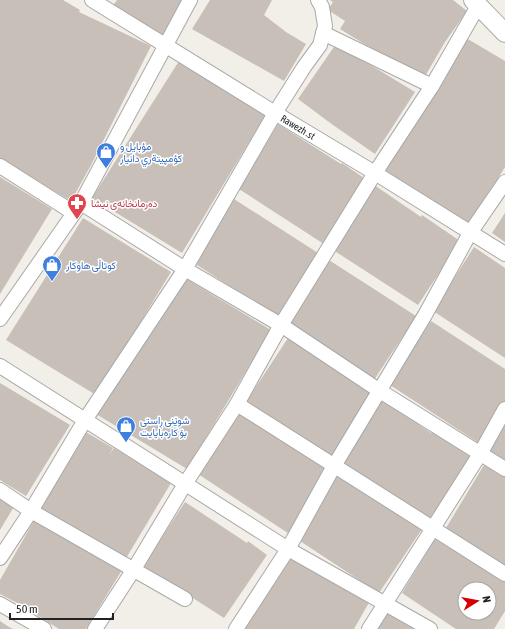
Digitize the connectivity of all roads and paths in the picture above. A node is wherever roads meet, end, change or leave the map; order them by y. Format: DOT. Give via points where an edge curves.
graph roads {
  1 [pos="92,0"];
  2 [pos="190,0"];
  3 [pos="318,0"];
  4 [pos="475,3"];
  5 [pos="323,33"];
  6 [pos="505,33"];
  7 [pos="166,45"];
  8 [pos="432,86"];
  9 [pos="275,114"];
  10 [pos="0,166"];
  11 [pos="375,173"];
  12 [pos="505,182"];
  13 [pos="78,208"];
  14 [pos="470,233"];
  15 [pos="505,254"];
  16 [pos="185,269"];
  17 [pos="0,319"];
  18 [pos="281,325"];
  19 [pos="0,366"];
  20 [pos="380,391"];
  21 [pos="237,404"];
  22 [pos="505,409"];
  23 [pos="85,420"];
  24 [pos="480,454"];
  25 [pos="334,466"];
  26 [pos="505,469"];
  27 [pos="185,484"];
  28 [pos="0,490"];
  29 [pos="31,511"];
  30 [pos="433,529"];
  31 [pos="288,549"];
  32 [pos="0,558"];
  33 [pos="134,569"];
  34 [pos="505,574"];
  35 [pos="185,599"];
  36 [pos="0,604"];
  37 [pos="385,604"];
  38 [pos="44,629"];
  39 [pos="95,629"];
  40 [pos="236,629"];
  41 [pos="369,629"];
  42 [pos="430,629"];
  1 -- 7 [label="street, Rawezh .st"];
  2 -- 7 [label="street"];
  3 -- 5 [label="street" via="322,7 325,26"];
  4 -- 6 [label="street"];
  4 -- 8 [label="street"];
  5 -- 8 [label="street"];
  5 -- 9 [label="street" via="320,45"];
  7 -- 9 [label="street, Rawezh .st"];
  7 -- 13 [label="street"];
  8 -- 11 [label="street"];
  9 -- 11 [label="street, Rawezh .st"];
  9 -- 16 [label="street"];
  10 -- 13 [label="street"];
  11 -- 14 [label="street, Rawezh .st"];
  11 -- 18 [label="street"];
  12 -- 14 [label="street"];
  13 -- 16 [label="street"];
  13 -- 17 [label="street"];
  14 -- 15 [label="street, Rawezh .st"];
  14 -- 20 [label="street"];
  16 -- 18 [label="street"];
  16 -- 23 [label="street"];
  18 -- 20 [label="street"];
  18 -- 21 [label="street"];
  19 -- 23 [label="street"];
  20 -- 24 [label="street"];
  20 -- 25 [label="street"];
  21 -- 25 [label="street"];
  21 -- 27 [label="street"];
  22 -- 24 [label="street"];
  23 -- 27 [label="street"];
  23 -- 29 [label="street"];
  24 -- 26 [label="street"];
  24 -- 30 [label="street"];
  25 -- 30 [label="street"];
  25 -- 31 [label="street"];
  27 -- 31 [label="street"];
  27 -- 33 [label="street"];
  28 -- 29 [label="street"];
  29 -- 32 [label="street"];
  29 -- 33 [label="street"];
  30 -- 34 [label="street"];
  30 -- 37 [label="street"];
  31 -- 37 [label="street"];
  31 -- 40 [label="street"];
  33 -- 35 [label="street"];
  33 -- 39 [label="street"];
  36 -- 38 [label="street"];
  37 -- 41 [label="street"];
  37 -- 42 [label="street"];
}
